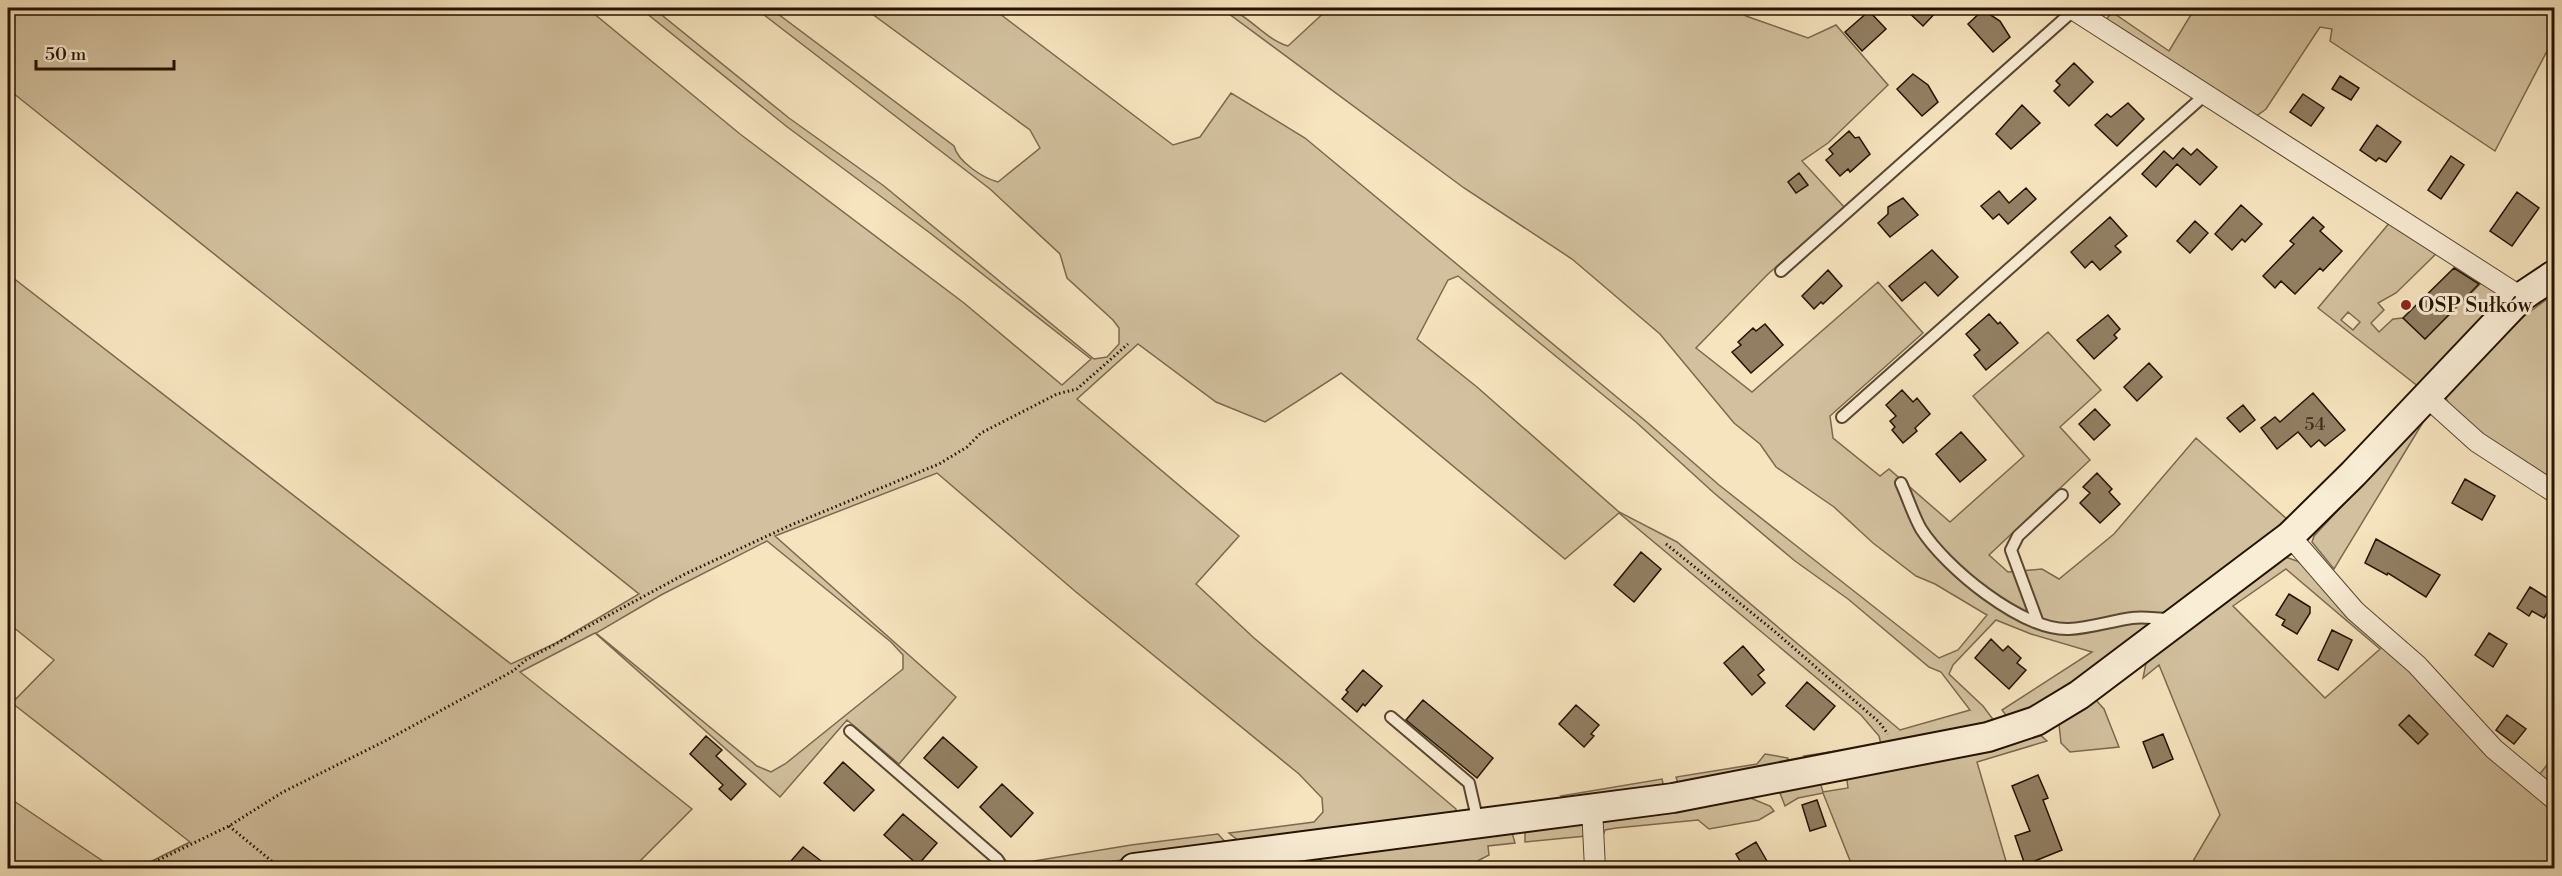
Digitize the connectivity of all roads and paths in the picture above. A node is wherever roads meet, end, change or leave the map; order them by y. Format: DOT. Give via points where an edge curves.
graph roads {
  1 [pos="2072,9"];
  2 [pos="2206,94"];
  3 [pos="1781,271"];
  4 [pos="2554,275"];
  5 [pos="2522,297"];
  6 [pos="1128,344"];
  7 [pos="2427,397"];
  8 [pos="1842,417"];
  9 [pos="1901,483"];
  10 [pos="2554,492"];
  11 [pos="2062,495"];
  12 [pos="2290,536"];
  13 [pos="1666,544"];
  14 [pos="2181,620"];
  15 [pos="2038,623"];
  16 [pos="1391,717"];
  17 [pos="850,730"];
  18 [pos="1894,756"];
  19 [pos="2554,799"];
  20 [pos="1592,808"];
  21 [pos="1478,822"];
  22 [pos="229,826"];
  23 [pos="142,868"];
  24 [pos="280,868"];
  25 [pos="1003,868"];
  26 [pos="1134,868"];
  27 [pos="1595,868"];
  1 -- 2 [label="street"];
  1 -- 3 [label="lane"];
  2 -- 5 [label="street"];
  2 -- 8 [label="lane"];
  4 -- 5 [label="street"];
  5 -- 7 [label="street"];
  6 -- 22 [label="path" via="1077,389 1057,394 981,432 967,447 939,464 685,574 387,740 283,792"];
  7 -- 10 [label="street" via="2477,442"];
  7 -- 12 [label="street"];
  9 -- 15 [label="lane" via="1921,528 1944,559 1979,588"];
  11 -- 15 [label="lane" via="2018,536 2011,550"];
  12 -- 14 [label="street"];
  12 -- 19 [label="street" via="2355,610 2417,665 2494,749"];
  13 -- 18 [label="path" via="1879,722 1889,734"];
  14 -- 15 [label="lane" via="2135,617 2068,629"];
  14 -- 18 [label="street" via="2079,695 2036,721 1988,737"];
  16 -- 21 [label="lane" via="1469,783"];
  17 -- 25 [label="lane"];
  18 -- 20 [label="street" via="1673,798"];
  20 -- 21 [label="street"];
  20 -- 27 [label="street"];
  21 -- 26 [label="street"];
  22 -- 23 [label="path"];
  22 -- 24 [label="path"];
}
